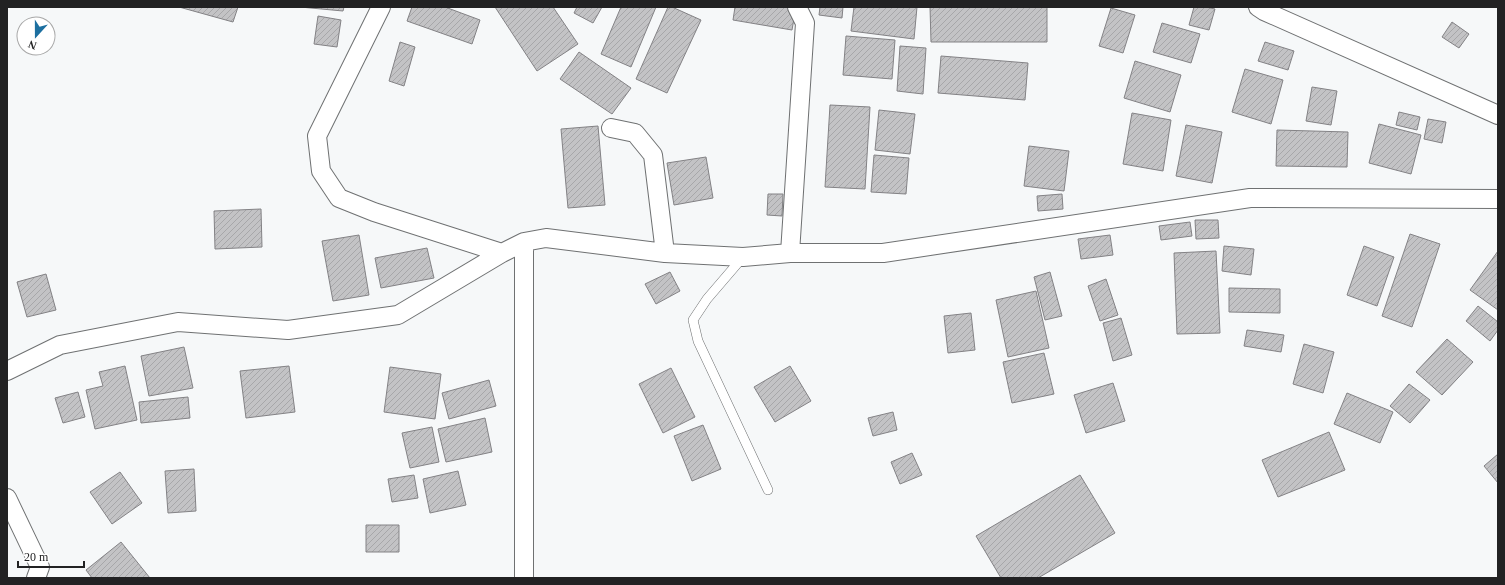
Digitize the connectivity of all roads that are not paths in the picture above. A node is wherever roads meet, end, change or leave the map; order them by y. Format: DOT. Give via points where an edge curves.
graph roads {
  1 [pos="382,7"];
  2 [pos="797,7"];
  3 [pos="1258,7"];
  4 [pos="1498,115"];
  5 [pos="611,128"];
  6 [pos="1498,199"];
  7 [pos="524,242"];
  8 [pos="502,253"];
  9 [pos="665,253"];
  10 [pos="790,254"];
  11 [pos="743,257"];
  12 [pos="7,371"];
  13 [pos="768,490"];
  14 [pos="7,498"];
  15 [pos="36,578"];
  16 [pos="524,578"];
  1 -- 8 [label="street" via="317,136 321,171 339,198 374,212"];
  2 -- 10 [label="street" via="805,22"];
  3 -- 4 [label="street"];
  5 -- 9 [label="street" via="635,133 653,155"];
  6 -- 10 [label="street" via="1250,198 883,253"];
  7 -- 8 [label="street"];
  7 -- 9 [label="street" via="546,238"];
  7 -- 16 [label="street"];
  8 -- 12 [label="street" via="398,315 288,330 178,322 60,345"];
  9 -- 11 [label="street"];
  10 -- 11 [label="street"];
  11 -- 13 [label="lane" via="693,320 698,341"];
  14 -- 15 [label="street" via="40,567"];
}
